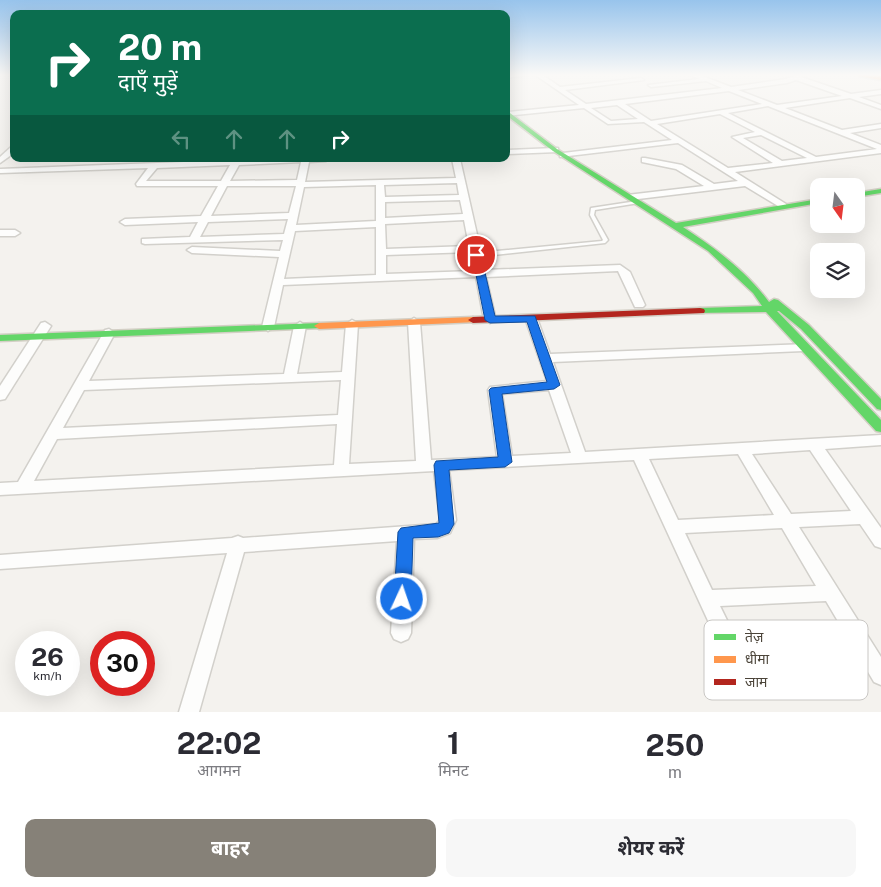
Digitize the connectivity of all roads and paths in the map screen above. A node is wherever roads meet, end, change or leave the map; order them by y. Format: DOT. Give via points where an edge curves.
graph roads {
  1 [pos="571,107"];
  2 [pos="587,107"];
  3 [pos="625,107"];
  4 [pos="761,107"];
  5 [pos="774,107"];
  6 [pos="721,112"];
  7 [pos="510,113"];
  8 [pos="510,115"];
  9 [pos="648,122"];
  10 [pos="881,126"];
  11 [pos="841,132"];
  12 [pos="762,133"];
  13 [pos="679,141"];
  14 [pos="881,149"];
  15 [pos="510,152"];
  16 [pos="559,152"];
  17 [pos="10,153"];
  18 [pos="645,160"];
  19 [pos="814,160"];
  20 [pos="0,162"];
  21 [pos="189,162"];
  22 [pos="236,162"];
  23 [pos="305,162"];
  24 [pos="457,162"];
  25 [pos="782,164"];
  26 [pos="155,165"];
  27 [pos="0,170"];
  28 [pos="727,171"];
  29 [pos="460,180"];
  30 [pos="380,182"];
  31 [pos="746,183"];
  32 [pos="300,184"];
  33 [pos="222,185"];
  34 [pos="712,187"];
  35 [pos="881,191"];
  36 [pos="868,193"];
  37 [pos="865,194"];
  38 [pos="464,197"];
  39 [pos="634,199"];
  40 [pos="380,200"];
  41 [pos="881,201"];
  42 [pos="810,202"];
  43 [pos="783,206"];
  44 [pos="293,216"];
  45 [pos="468,217"];
  46 [pos="204,219"];
  47 [pos="125,222"];
  48 [pos="380,223"];
  49 [pos="676,226"];
  50 [pos="0,233"];
  51 [pos="289,233"];
  52 [pos="15,234"];
  53 [pos="145,241"];
  54 [pos="192,245"];
  55 [pos="381,252"];
  56 [pos="476,252"];
  57 [pos="284,254"];
  58 [pos="480,274"];
  59 [pos="381,277"];
  60 [pos="278,282"];
  61 [pos="763,299"];
  62 [pos="639,305"];
  63 [pos="489,315"];
  64 [pos="531,318"];
  65 [pos="414,322"];
  66 [pos="269,323"];
  67 [pos="352,324"];
  68 [pos="300,326"];
  69 [pos="0,328"];
  70 [pos="42,331"];
  71 [pos="109,333"];
  72 [pos="0,338"];
  73 [pos="803,347"];
  74 [pos="545,358"];
  75 [pos="348,376"];
  76 [pos="290,378"];
  77 [pos="554,385"];
  78 [pos="79,386"];
  79 [pos="0,396"];
  80 [pos="881,406"];
  81 [pos="345,419"];
  82 [pos="881,428"];
  83 [pos="53,434"];
  84 [pos="881,440"];
  85 [pos="814,445"];
  86 [pos="742,449"];
  87 [pos="639,455"];
  88 [pos="580,458"];
  89 [pos="505,462"];
  90 [pos="441,465"];
  91 [pos="424,466"];
  92 [pos="341,470"];
  93 [pos="23,487"];
  94 [pos="0,489"];
  95 [pos="864,517"];
  96 [pos="786,521"];
  97 [pos="673,527"];
  98 [pos="406,532"];
  99 [pos="881,540"];
  100 [pos="238,543"];
  101 [pos="0,562"];
  102 [pos="830,593"];
  103 [pos="707,598"];
  104 [pos="717,620"];
  105 [pos="847,620"];
  106 [pos="401,633"];
  107 [pos="868,654"];
  108 [pos="881,675"];
  109 [pos="189,712"];
  1 -- 7 [label="street"];
  2 -- 9 [label="street" via="610,123"];
  3 -- 9 [label="street"];
  4 -- 6 [label="street"];
  5 -- 11 [label="street"];
  6 -- 9 [label="street"];
  6 -- 12 [label="street"];
  8 -- 16 [label="street"];
  9 -- 13 [label="street"];
  10 -- 11 [label="street"];
  11 -- 14 [label="street"];
  12 -- 19 [label="street"];
  12 -- 25 [label="street" via="736,137"];
  13 -- 16 [label="street"];
  13 -- 28 [label="street"];
  14 -- 19 [label="street"];
  15 -- 16 [label="street"];
  16 -- 39 [label="street"];
  17 -- 20 [label="street"];
  18 -- 34 [label="street" via="679,167"];
  19 -- 25 [label="street"];
  21 -- 26 [label="street"];
  22 -- 33 [label="street"];
  23 -- 32 [label="street"];
  24 -- 29 [label="street"];
  25 -- 28 [label="street"];
  26 -- 27 [label="street"];
  26 -- 33 [label="street" via="140,184"];
  28 -- 31 [label="street"];
  29 -- 30 [label="street"];
  29 -- 38 [label="street"];
  30 -- 32 [label="street"];
  30 -- 40 [label="street"];
  31 -- 34 [label="street"];
  31 -- 43 [label="street"];
  32 -- 33 [label="street"];
  32 -- 44 [label="street"];
  33 -- 46 [label="street"];
  34 -- 39 [label="street"];
  35 -- 36 [label="street"];
  36 -- 37 [label="street"];
  36 -- 41 [label="street"];
  38 -- 40 [label="street"];
  38 -- 45 [label="street"];
  39 -- 49 [label="street"];
  39 -- 56 [label="lane" via="593,209 592,214 606,240 602,242"];
  40 -- 48 [label="street"];
  42 -- 43 [label="street"];
  43 -- 49 [label="street"];
  44 -- 46 [label="street"];
  44 -- 51 [label="street"];
  45 -- 48 [label="street"];
  45 -- 56 [label="street"];
  46 -- 47 [label="street"];
  46 -- 54 [label="street"];
  48 -- 51 [label="street"];
  48 -- 55 [label="street"];
  49 -- 61 [label="street" via="711,249"];
  50 -- 52 [label="street"];
  51 -- 54 [label="street"];
  51 -- 57 [label="street"];
  53 -- 54 [label="street"];
  54 -- 57 [label="street"];
  55 -- 56 [label="street"];
  55 -- 59 [label="street"];
  56 -- 58 [label="street"];
  57 -- 60 [label="street"];
  58 -- 59 [label="street"];
  58 -- 62 [label="street" via="622,269"];
  58 -- 63 [label="street"];
  59 -- 60 [label="street"];
  60 -- 66 [label="street"];
  61 -- 62 [label="street"];
  61 -- 64 [label="street"];
  61 -- 73 [label="street"];
  61 -- 80 [label="street" via="783,308 805,327"];
  62 -- 63 [label="street"];
  63 -- 64 [label="street"];
  63 -- 65 [label="street"];
  63 -- 66 [label="street"];
  64 -- 74 [label="street"];
  65 -- 67 [label="street"];
  65 -- 91 [label="street"];
  66 -- 68 [label="street"];
  66 -- 70 [label="street"];
  66 -- 71 [label="street"];
  67 -- 68 [label="street"];
  67 -- 75 [label="street"];
  68 -- 76 [label="street"];
  69 -- 70 [label="street"];
  70 -- 71 [label="street"];
  70 -- 72 [label="street"];
  70 -- 79 [label="street"];
  71 -- 78 [label="street"];
  73 -- 74 [label="street"];
  73 -- 82 [label="street"];
  74 -- 77 [label="street"];
  75 -- 76 [label="street"];
  75 -- 81 [label="street"];
  76 -- 78 [label="street"];
  77 -- 88 [label="street"];
  77 -- 89 [label="street" via="495,390"];
  78 -- 83 [label="street"];
  81 -- 83 [label="street"];
  81 -- 92 [label="street"];
  83 -- 93 [label="street"];
  84 -- 85 [label="street"];
  85 -- 86 [label="street"];
  85 -- 95 [label="street"];
  86 -- 87 [label="street"];
  86 -- 96 [label="street"];
  87 -- 88 [label="street"];
  87 -- 97 [label="street"];
  88 -- 89 [label="street"];
  89 -- 90 [label="street"];
  90 -- 91 [label="street"];
  90 -- 98 [label="street" via="444,528"];
  91 -- 92 [label="street"];
  92 -- 93 [label="street"];
  93 -- 94 [label="street"];
  95 -- 96 [label="street"];
  95 -- 99 [label="street"];
  96 -- 97 [label="street"];
  96 -- 102 [label="street"];
  97 -- 103 [label="street"];
  98 -- 100 [label="street"];
  98 -- 106 [label="street"];
  100 -- 101 [label="street"];
  100 -- 109 [label="street"];
  102 -- 103 [label="street"];
  102 -- 105 [label="street"];
  103 -- 104 [label="street"];
  107 -- 108 [label="street"];
}
